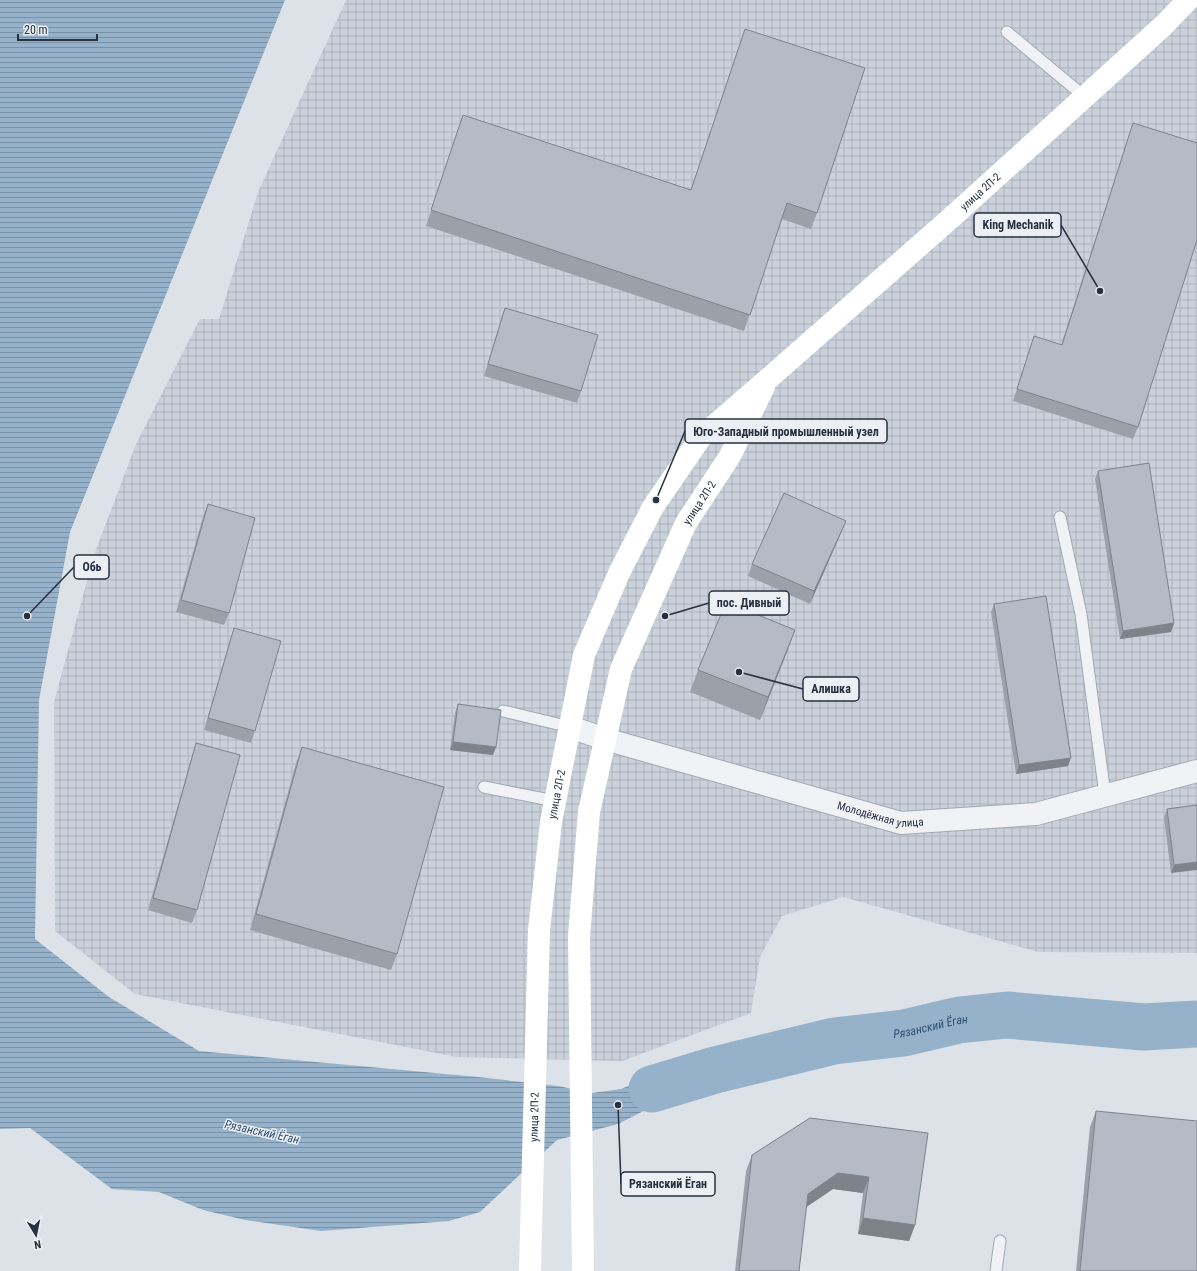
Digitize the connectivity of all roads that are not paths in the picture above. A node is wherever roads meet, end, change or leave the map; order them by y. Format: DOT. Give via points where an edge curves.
graph roads {
  1 [pos="1188,0"];
  2 [pos="1006,32"];
  3 [pos="1085,97"];
  4 [pos="768,379"];
  5 [pos="1060,517"];
  6 [pos="503,711"];
  7 [pos="570,727"];
  8 [pos="605,739"];
  9 [pos="1197,771"];
  10 [pos="484,787"];
  11 [pos="1105,795"];
  12 [pos="555,801"];
  13 [pos="1000,1241"];
  14 [pos="530,1261"];
  15 [pos="583,1263"];
  16 [pos="996,1271"];
  1 -- 3 [label="main road, улица 2П-2"];
  2 -- 3 [label="lane"];
  3 -- 4 [label="main road, улица 2П-2"];
  4 -- 7 [label="main road, улица 2П-2" via="701,436 653,507 620,571 584,655"];
  4 -- 8 [label="main road, улица 2П-2" via="730,456 686,523 621,669"];
  5 -- 11 [label="lane" via="1081,614"];
  6 -- 7 [label="lane"];
  7 -- 8 [label="street, Молодёжная улица"];
  7 -- 12 [label="main road, улица 2П-2"];
  8 -- 11 [label="street, Молодёжная улица" via="901,823 1036,814"];
  8 -- 15 [label="main road, улица 2П-2" via="589,812 579,936"];
  9 -- 11 [label="street, Молодёжная улица"];
  10 -- 12 [label="lane"];
  12 -- 14 [label="main road, улица 2П-2" via="539,930"];
  13 -- 16 [label="lane"];
}
